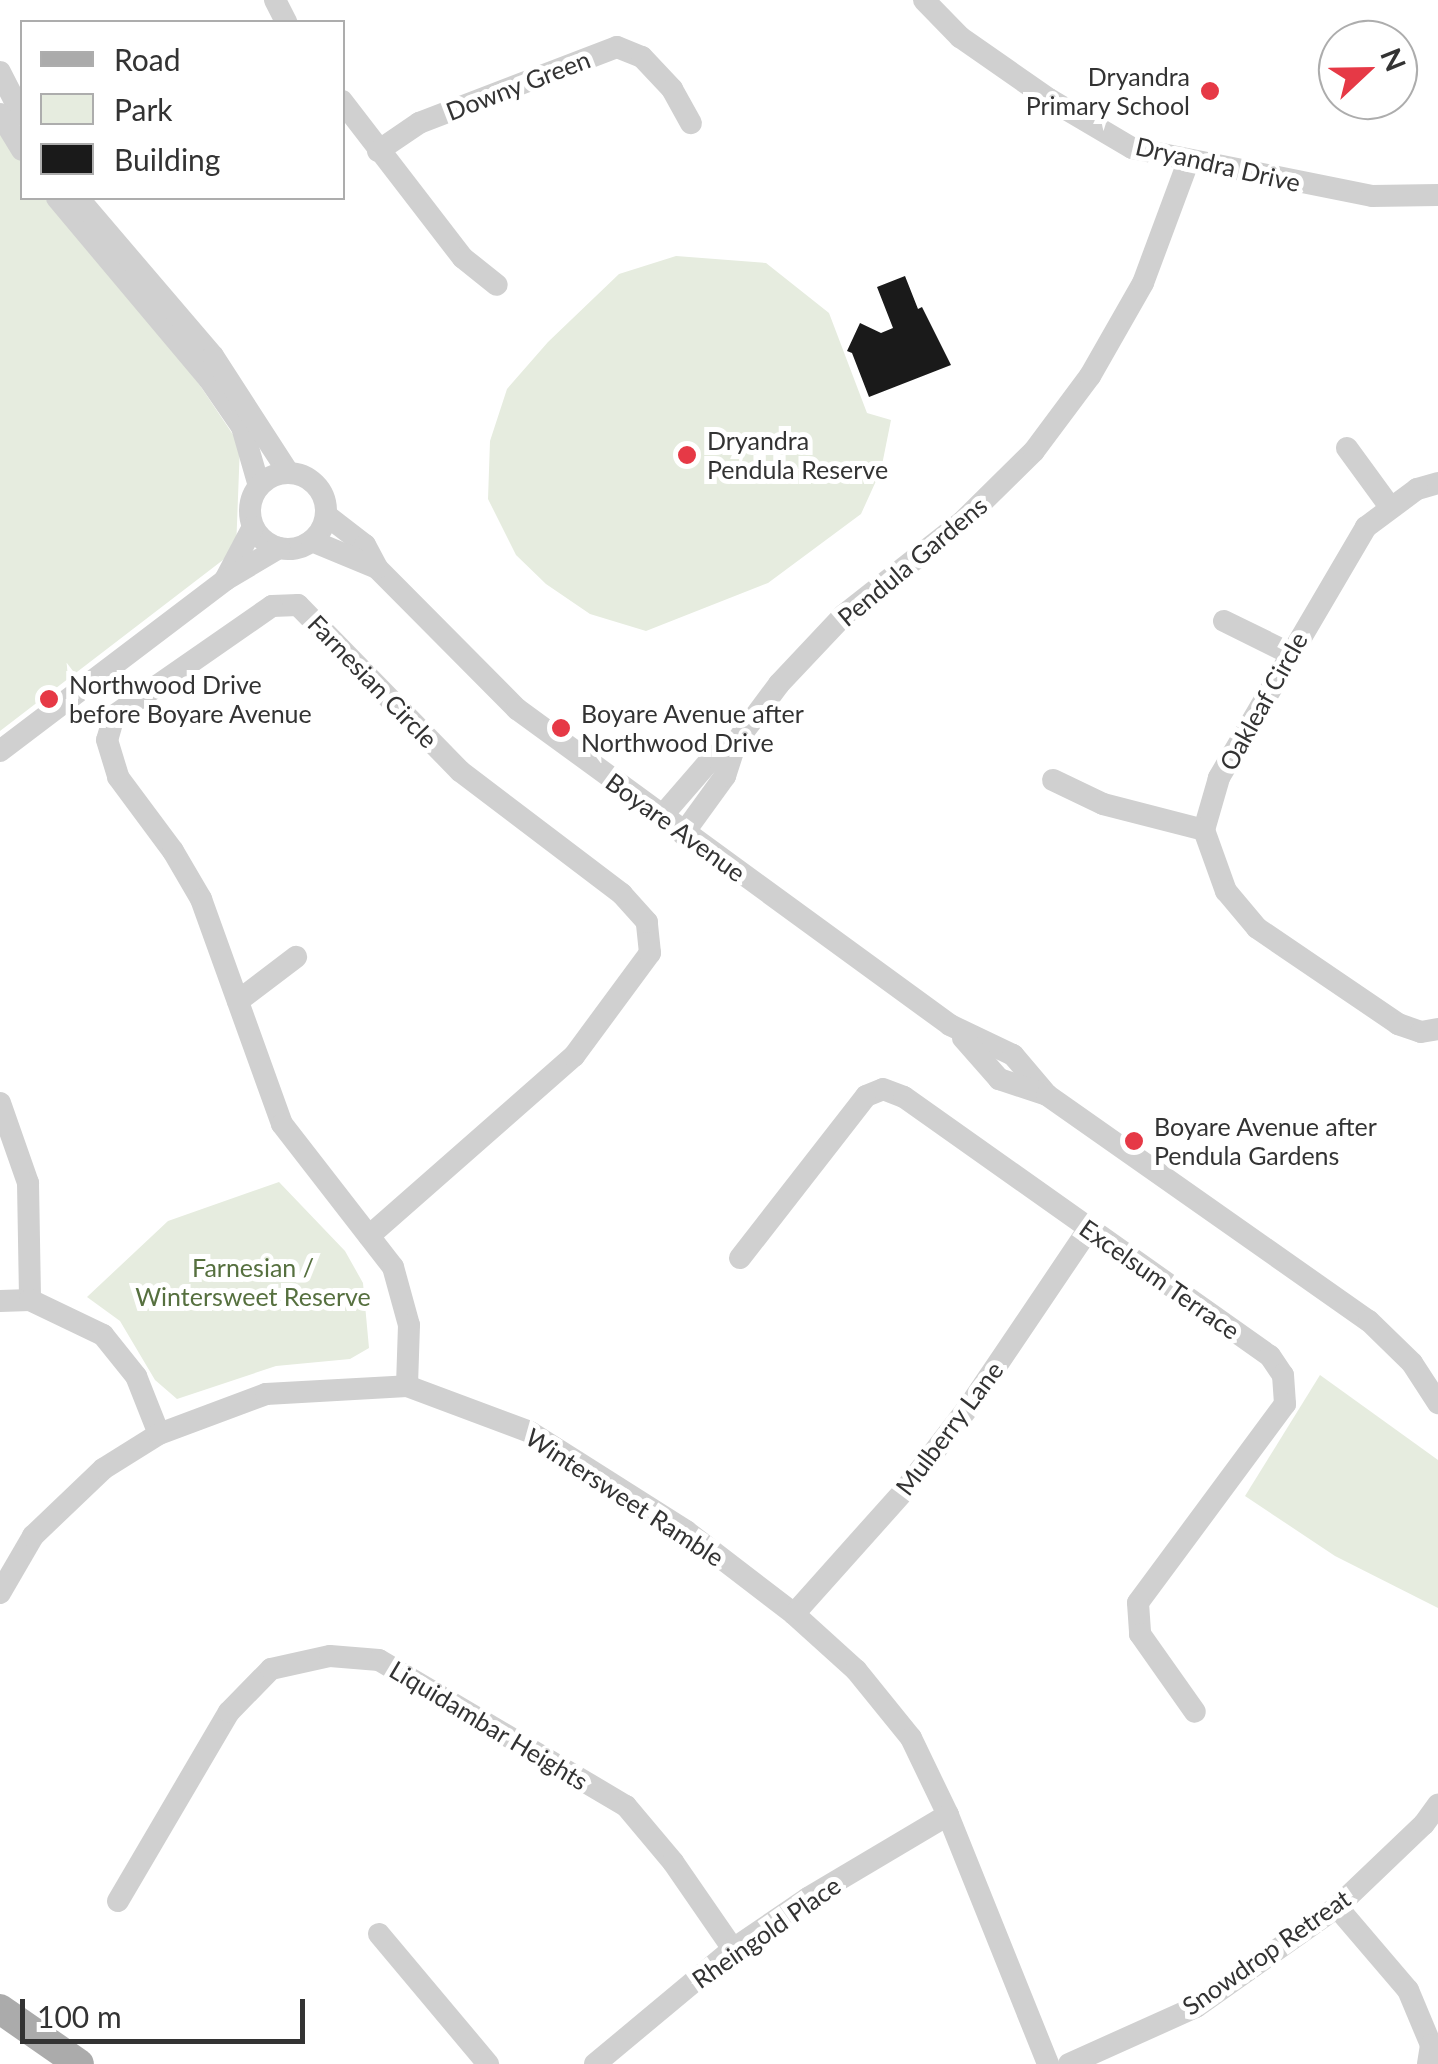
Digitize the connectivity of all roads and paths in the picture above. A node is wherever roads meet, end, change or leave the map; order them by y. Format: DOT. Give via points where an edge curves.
graph roads {
  1 [pos="924,0"];
  2 [pos="0,72"];
  3 [pos="345,105"];
  4 [pos="20,112"];
  5 [pos="0,114"];
  6 [pos="691,123"];
  7 [pos="20,147"];
  8 [pos="378,151"];
  9 [pos="1188,162"];
  10 [pos="1438,195"];
  11 [pos="58,200"];
  12 [pos="80,200"];
  13 [pos="496,284"];
  14 [pos="1347,448"];
  15 [pos="288,472"];
  16 [pos="1438,482"];
  17 [pos="259,486"];
  18 [pos="1390,507"];
  19 [pos="326,515"];
  20 [pos="254,527"];
  21 [pos="312,541"];
  22 [pos="279,548"];
  23 [pos="377,568"];
  24 [pos="225,580"];
  25 [pos="1224,621"];
  26 [pos="1289,653"];
  27 [pos="736,742"];
  28 [pos="0,751"];
  29 [pos="1054,780"];
  30 [pos="661,818"];
  31 [pos="1204,830"];
  32 [pos="683,834"];
  33 [pos="296,957"];
  34 [pos="238,1002"];
  35 [pos="1438,1029"];
  36 [pos="0,1102"];
  37 [pos="1088,1230"];
  38 [pos="369,1236"];
  39 [pos="740,1258"];
  40 [pos="30,1300"];
  41 [pos="0,1302"];
  42 [pos="1412,1363"];
  43 [pos="1438,1377"];
  44 [pos="406,1386"];
  45 [pos="1438,1402"];
  46 [pos="159,1434"];
  47 [pos="0,1593"];
  48 [pos="794,1614"];
  49 [pos="1195,1712"];
  50 [pos="1438,1805"];
  51 [pos="948,1815"];
  52 [pos="118,1901"];
  53 [pos="1337,1906"];
  54 [pos="379,1934"];
  55 [pos="733,1948"];
  56 [pos="0,2010"];
  57 [pos="78,2064"];
  58 [pos="488,2064"];
  59 [pos="595,2064"];
  60 [pos="1048,2064"];
  61 [pos="1069,2064"];
  62 [pos="1428,2064"];
  1 -- 9 [label="street, Dryandra Drive" via="960,38 1049,99 1132,148"];
  2 -- 4 [label="street"];
  3 -- 8 [label="street"];
  5 -- 7 [label="street"];
  6 -- 8 [label="street, Downy Green" via="672,89 642,57 618,47 419,123"];
  8 -- 13 [label="street" via="463,258"];
  9 -- 10 [label="street, Dryandra Drive" via="1372,196"];
  9 -- 27 [label="street, Pendula Gardens" via="1143,283 1090,376 1034,451 962,522 844,615"];
  11 -- 17 [label="street" via="209,378 242,427"];
  12 -- 15 [label="street" via="213,356"];
  14 -- 18 [label="street"];
  15 -- 17 [label="street"];
  15 -- 19 [label="street" via="318,488"];
  16 -- 18 [label="street, Oakleaf Circle"];
  17 -- 20 [label="street" via="250,506"];
  18 -- 26 [label="street, Oakleaf Circle" via="1366,527"];
  19 -- 21 [label="street"];
  19 -- 23 [label="street, Boyare Avenue" via="365,545"];
  20 -- 22 [label="street"];
  20 -- 24 [label="street"];
  21 -- 22 [label="street"];
  21 -- 23 [label="street, Boyare Avenue"];
  22 -- 24 [label="street"];
  23 -- 30 [label="street, Boyare Avenue" via="517,708"];
  24 -- 28 [label="street"];
  25 -- 26 [label="street"];
  26 -- 31 [label="street, Oakleaf Circle" via="1219,778"];
  27 -- 30 [label="street, Pendula Gardens" via="712,757"];
  27 -- 32 [label="street, Pendula Gardens" via="725,776"];
  29 -- 31 [label="street" via="1102,804"];
  30 -- 32 [label="street, Boyare Avenue"];
  31 -- 35 [label="street" via="1226,890 1257,928 1398,1024 1421,1032"];
  32 -- 42 [label="street, Boyare Avenue" via="950,1025 999,1080 1046,1095 1369,1321"];
  33 -- 34 [label="street"];
  34 -- 38 [label="street, Farnesian Circle" via="282,1124"];
  34 -- 38 [label="street, Farnesian Circle" via="200,898 118,777 107,740 114,716 272,606 298,605 460,771 622,894 647,922 650,953 574,1056"];
  36 -- 40 [label="street" via="28,1183"];
  37 -- 39 [label="street, Excelsum Terrace" via="904,1096 883,1089 866,1096"];
  37 -- 48 [label="street, Mulberry Lane" via="958,1422"];
  37 -- 49 [label="street, Excelsum Terrace" via="1270,1356 1283,1375 1285,1404 1138,1603 1140,1634"];
  38 -- 44 [label="street, Farnesian Circle" via="392,1267 409,1325"];
  40 -- 41 [label="street"];
  40 -- 46 [label="street" via="103,1335 136,1376"];
  42 -- 43 [label="street, Boyare Avenue"];
  42 -- 45 [label="street, Boyare Avenue"];
  44 -- 46 [label="street, Wintersweet Ramble" via="266,1394"];
  44 -- 48 [label="street, Wintersweet Ramble" via="530,1432 686,1530"];
  46 -- 47 [label="street, Wintersweet Ramble" via="103,1469 33,1536"];
  48 -- 51 [label="street, Wintersweet Ramble" via="856,1670 911,1738"];
  50 -- 53 [label="street, Snowdrop Retreat"];
  51 -- 55 [label="street, Rheingold Place"];
  51 -- 60 [label="street, Wintersweet Ramble"];
  52 -- 55 [label="street, Liquidambar Heights" via="229,1712 271,1669 330,1656 379,1660 626,1806"];
  53 -- 61 [label="street, Snowdrop Retreat" via="1196,2006"];
  53 -- 62 [label="street" via="1408,1990 1432,2045"];
  54 -- 58 [label="street"];
  55 -- 59 [label="street, Rheingold Place"];
  56 -- 57 [label="main road"];
}
